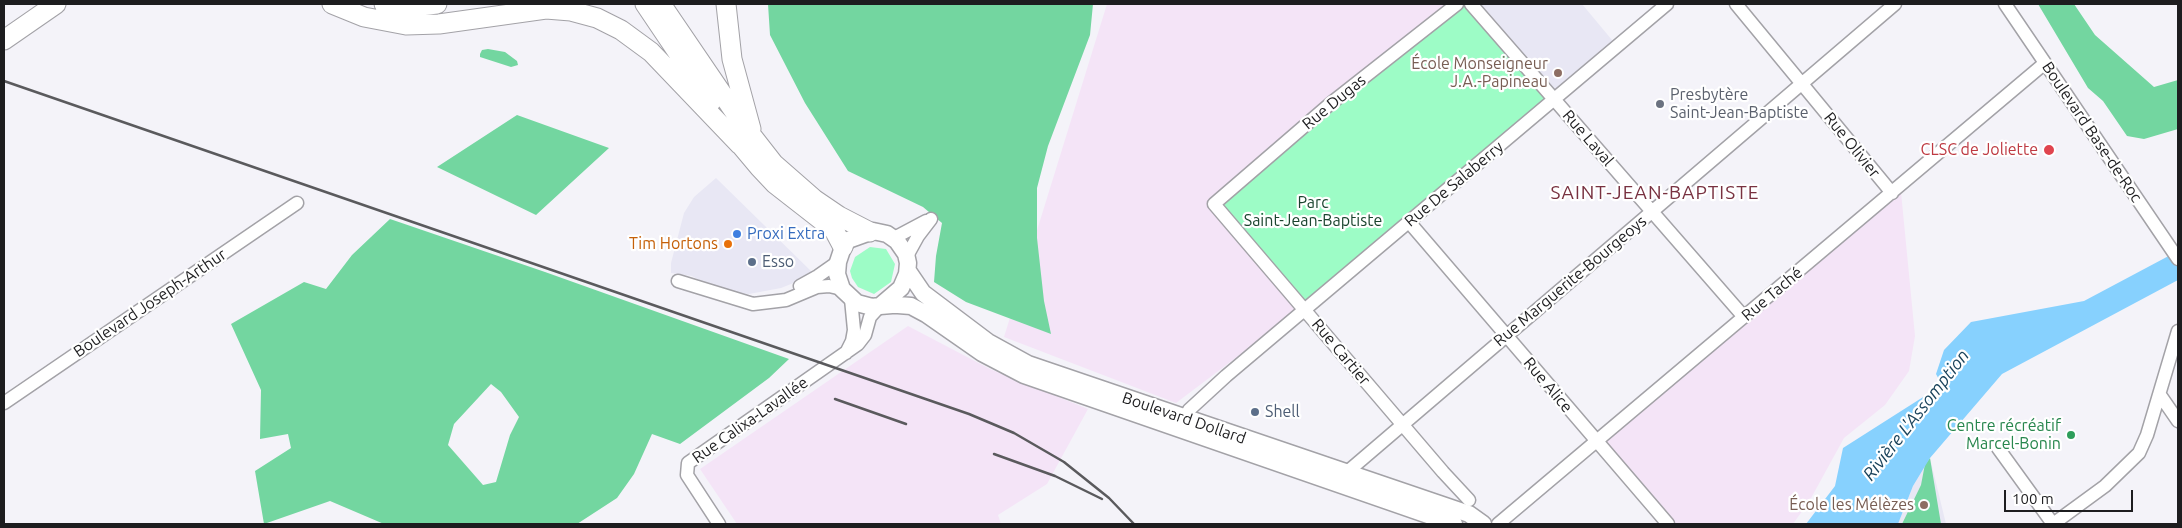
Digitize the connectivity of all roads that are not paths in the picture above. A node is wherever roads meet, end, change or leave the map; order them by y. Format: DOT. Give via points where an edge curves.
graph roads {
  1 [pos="56,4"];
  2 [pos="332,4"];
  3 [pos="384,4"];
  4 [pos="437,4"];
  5 [pos="645,4"];
  6 [pos="661,4"];
  7 [pos="726,4"];
  8 [pos="1457,4"];
  9 [pos="1471,4"];
  10 [pos="1667,4"];
  11 [pos="1736,4"];
  12 [pos="1895,4"];
  13 [pos="2005,4"];
  14 [pos="4,40"];
  15 [pos="2045,63"];
  16 [pos="1802,84"];
  17 [pos="1554,99"];
  18 [pos="747,142"];
  19 [pos="1892,193"];
  20 [pos="297,204"];
  21 [pos="1214,204"];
  22 [pos="1652,211"];
  23 [pos="1410,222"];
  24 [pos="870,232"];
  25 [pos="894,238"];
  26 [pos="840,254"];
  27 [pos="2176,255"];
  28 [pos="907,264"];
  29 [pos="678,281"];
  30 [pos="846,294"];
  31 [pos="730,298"];
  32 [pos="880,306"];
  33 [pos="1305,310"];
  34 [pos="1744,317"];
  35 [pos="2178,331"];
  36 [pos="1506,336"];
  37 [pos="846,353"];
  38 [pos="2160,395"];
  39 [pos="4,403"];
  40 [pos="2178,421"];
  41 [pos="1181,424"];
  42 [pos="1402,424"];
  43 [pos="1596,441"];
  44 [pos="1998,448"];
  45 [pos="1343,479"];
  46 [pos="1469,500"];
  47 [pos="719,524"];
  48 [pos="1454,524"];
  49 [pos="1483,524"];
  50 [pos="1498,524"];
  51 [pos="1668,524"];
  52 [pos="2053,524"];
  1 -- 14 [label="highway"];
  2 -- 18 [label="highway" via="364,17 406,25 440,24 546,10 571,11 597,18 621,30 651,52"];
  3 -- 4 [label="highway" via="410,7"];
  5 -- 18 [label="highway"];
  6 -- 18 [label="highway"];
  7 -- 18 [label="highway"];
  8 -- 21 [label="street, Rue Dugas" via="1330,104"];
  9 -- 17 [label="street, Rue Laval"];
  10 -- 17 [label="street, Rue De Salaberry"];
  11 -- 16 [label="street, Rue Olivier"];
  12 -- 16 [label="street, Rue Marguerite-Bourgeoys"];
  13 -- 15 [label="street, Boulevard Base-de-Roc"];
  15 -- 19 [label="street, Rue Taché"];
  15 -- 27 [label="street, Boulevard Base-de-Roc"];
  16 -- 19 [label="street, Rue Olivier"];
  16 -- 22 [label="street, Rue Marguerite-Bourgeoys"];
  17 -- 22 [label="street, Rue Laval"];
  17 -- 23 [label="street, Rue De Salaberry"];
  18 -- 24 [label="highway" via="814,199"];
  18 -- 26 [label="highway" via="781,189 834,230"];
  19 -- 34 [label="street, Rue Taché"];
  20 -- 39 [label="street, Boulevard Joseph-Arthur"];
  21 -- 33 [label="street, Rue Cartier"];
  22 -- 34 [label="street, Rue Laval"];
  22 -- 36 [label="street, Rue Marguerite-Bourgeoys"];
  23 -- 33 [label="street, Rue De Salaberry"];
  23 -- 36 [label="street, Rue Alice"];
  24 -- 25 [label="main road"];
  24 -- 26 [label="main road" via="850,239"];
  25 -- 28 [label="main road" via="904,248"];
  25 -- 28 [label="street" via="931,219 918,236"];
  26 -- 30 [label="main road" via="837,274"];
  26 -- 31 [label="street" via="809,282 765,296"];
  28 -- 32 [label="main road" via="901,288"];
  28 -- 41 [label="main road, Boulevard Dollard" via="923,293 1003,351"];
  29 -- 31 [label="street"];
  30 -- 31 [label="street" via="829,286 765,304"];
  30 -- 32 [label="main road" via="864,306"];
  30 -- 37 [label="street" via="854,330"];
  32 -- 37 [label="street, Rue Calixa-Lavallée" via="870,317 862,341"];
  32 -- 41 [label="main road, Boulevard Dollard" via="916,308 971,346 1024,375"];
  33 -- 41 [label="street, Rue De Salaberry" via="1189,410"];
  33 -- 42 [label="street, Rue Cartier"];
  34 -- 43 [label="street, Rue Taché"];
  35 -- 38 [label="street"];
  36 -- 42 [label="street, Rue Marguerite-Bourgeoys"];
  36 -- 43 [label="street, Rue Alice"];
  37 -- 47 [label="street, Rue Calixa-Lavallée" via="688,463 688,478"];
  38 -- 40 [label="street"];
  38 -- 52 [label="street" via="2136,458 2105,486"];
  41 -- 45 [label="main road, Boulevard Dollard"];
  42 -- 45 [label="street, Rue Marguerite-Bourgeoys"];
  42 -- 46 [label="street, Rue Cartier"];
  43 -- 50 [label="street, Rue Taché"];
  43 -- 51 [label="street, Rue Alice"];
  44 -- 52 [label="street"];
  45 -- 48 [label="main road, Boulevard Dollard"];
  45 -- 49 [label="main road, Boulevard Dollard" via="1469,514"];
}
